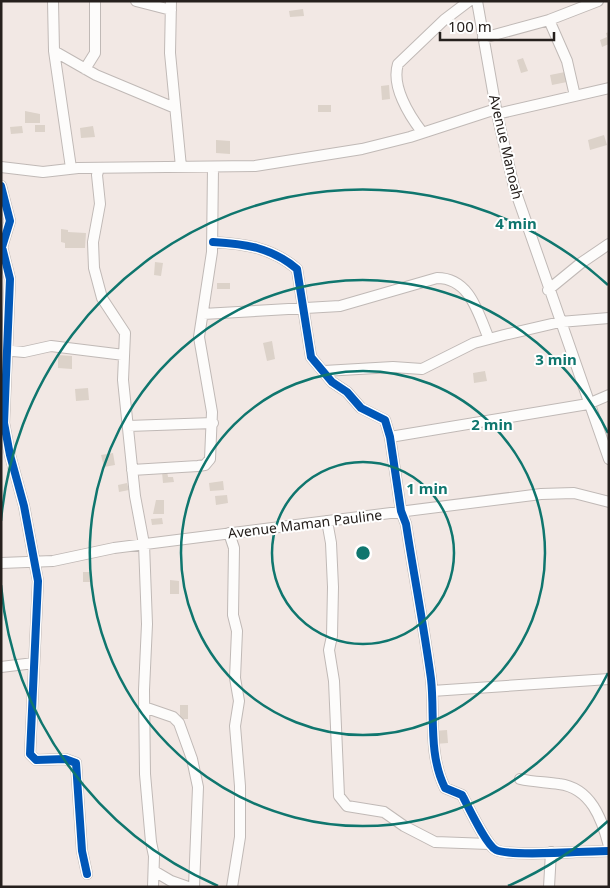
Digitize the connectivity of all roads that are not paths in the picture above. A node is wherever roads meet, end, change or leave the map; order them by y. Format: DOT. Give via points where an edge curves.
graph roads {
  1 [pos="53,1"];
  2 [pos="95,1"];
  3 [pos="136,1"];
  4 [pos="469,1"];
  5 [pos="477,1"];
  6 [pos="598,1"];
  7 [pos="171,5"];
  8 [pos="549,20"];
  9 [pos="483,38"];
  10 [pos="54,51"];
  11 [pos="85,70"];
  12 [pos="609,88"];
  13 [pos="575,96"];
  14 [pos="176,108"];
  15 [pos="497,112"];
  16 [pos="422,132"];
  17 [pos="1,167"];
  18 [pos="181,167"];
  19 [pos="213,167"];
  20 [pos="71,168"];
  21 [pos="99,168"];
  22 [pos="1,186"];
  23 [pos="213,242"];
  24 [pos="609,244"];
  25 [pos="548,290"];
  26 [pos="302,308"];
  27 [pos="203,314"];
  28 [pos="609,318"];
  29 [pos="560,322"];
  30 [pos="489,339"];
  31 [pos="4,350"];
  32 [pos="124,355"];
  33 [pos="324,371"];
  34 [pos="609,395"];
  35 [pos="588,404"];
  36 [pos="212,423"];
  37 [pos="128,426"];
  38 [pos="390,437"];
  39 [pos="609,459"];
  40 [pos="132,470"];
  41 [pos="609,502"];
  42 [pos="401,511"];
  43 [pos="327,521"];
  44 [pos="229,533"];
  45 [pos="144,544"];
  46 [pos="34,562"];
  47 [pos="1,563"];
  48 [pos="34,663"];
  49 [pos="1,667"];
  50 [pos="609,679"];
  51 [pos="432,691"];
  52 [pos="144,707"];
  53 [pos="520,779"];
  54 [pos="489,844"];
  55 [pos="609,846"];
  56 [pos="609,851"];
  57 [pos="551,852"];
  58 [pos="154,871"];
  59 [pos="87,874"];
  60 [pos="154,887"];
  61 [pos="188,887"];
  62 [pos="194,887"];
  63 [pos="232,887"];
  64 [pos="549,887"];
  1 -- 10 [label="street"];
  2 -- 11 [label="street" via="95,53"];
  3 -- 7 [label="street"];
  4 -- 16 [label="street" via="398,64 396,72 406,112"];
  5 -- 9 [label="street, Avenue Manoah"];
  6 -- 8 [label="street"];
  7 -- 14 [label="street" via="170,53"];
  8 -- 9 [label="street"];
  8 -- 13 [label="street" via="567,60"];
  9 -- 15 [label="street, Avenue Manoah"];
  10 -- 11 [label="street"];
  10 -- 20 [label="street"];
  11 -- 14 [label="street"];
  12 -- 13 [label="street"];
  13 -- 15 [label="street"];
  14 -- 18 [label="street"];
  15 -- 16 [label="street"];
  15 -- 25 [label="street, Avenue Manoah" via="514,187"];
  16 -- 19 [label="street" via="362,149 256,166"];
  17 -- 20 [label="street" via="43,172"];
  18 -- 19 [label="street"];
  18 -- 21 [label="street"];
  19 -- 23 [label="street"];
  20 -- 21 [label="street"];
  21 -- 32 [label="street" via="100,204 93,242 94,268 102,298 125,333"];
  22 -- 31 [label="street" via="10,221 2,247 10,279"];
  23 -- 26 [label="street" via="260,247 289,262 299,274"];
  23 -- 27 [label="street"];
  24 -- 25 [label="street"];
  25 -- 29 [label="street, Avenue Manoah"];
  26 -- 27 [label="street"];
  26 -- 30 [label="street" via="340,306 437,278 451,279 468,294"];
  26 -- 33 [label="street" via="311,357"];
  27 -- 36 [label="street" via="200,344 207,373"];
  28 -- 29 [label="street"];
  29 -- 30 [label="street"];
  29 -- 35 [label="street, Avenue Manoah"];
  30 -- 33 [label="street" via="422,369 393,367"];
  31 -- 32 [label="street" via="24,352 51,346"];
  31 -- 46 [label="street" via="4,423"];
  32 -- 37 [label="street"];
  33 -- 38 [label="street" via="361,408 385,420"];
  34 -- 35 [label="street"];
  35 -- 38 [label="street"];
  35 -- 39 [label="street, Avenue Manoah"];
  36 -- 37 [label="street"];
  36 -- 40 [label="street" via="210,459 204,465"];
  37 -- 40 [label="street"];
  38 -- 42 [label="street"];
  40 -- 45 [label="street"];
  41 -- 42 [label="street, Avenue Maman Pauline" via="584,494 560,493"];
  42 -- 43 [label="street, Avenue Maman Pauline"];
  42 -- 51 [label="street" via="406,524"];
  43 -- 44 [label="street, Avenue Maman Pauline"];
  43 -- 54 [label="street" via="333,587 330,650 339,796 347,806 384,812 434,842"];
  44 -- 45 [label="street, Avenue Maman Pauline"];
  44 -- 63 [label="street" via="234,548 235,678 239,701 235,726 240,786 240,837"];
  45 -- 46 [label="street, Avenue Maman Pauline"];
  45 -- 52 [label="street" via="148,624"];
  46 -- 47 [label="street, Avenue Maman Pauline"];
  46 -- 48 [label="street" via="38,581"];
  48 -- 49 [label="street"];
  48 -- 59 [label="street" via="30,754 36,760 76,762 77,802"];
  50 -- 51 [label="street"];
  51 -- 54 [label="street" via="431,718 442,781 447,789 462,795"];
  52 -- 58 [label="street" via="145,774"];
  52 -- 62 [label="street" via="173,717 179,723 192,760 198,787"];
  53 -- 55 [label="street" via="560,784 579,792 600,815"];
  54 -- 57 [label="street" via="506,852"];
  56 -- 57 [label="street"];
  57 -- 64 [label="street"];
  58 -- 60 [label="street"];
  58 -- 61 [label="street"];
}
